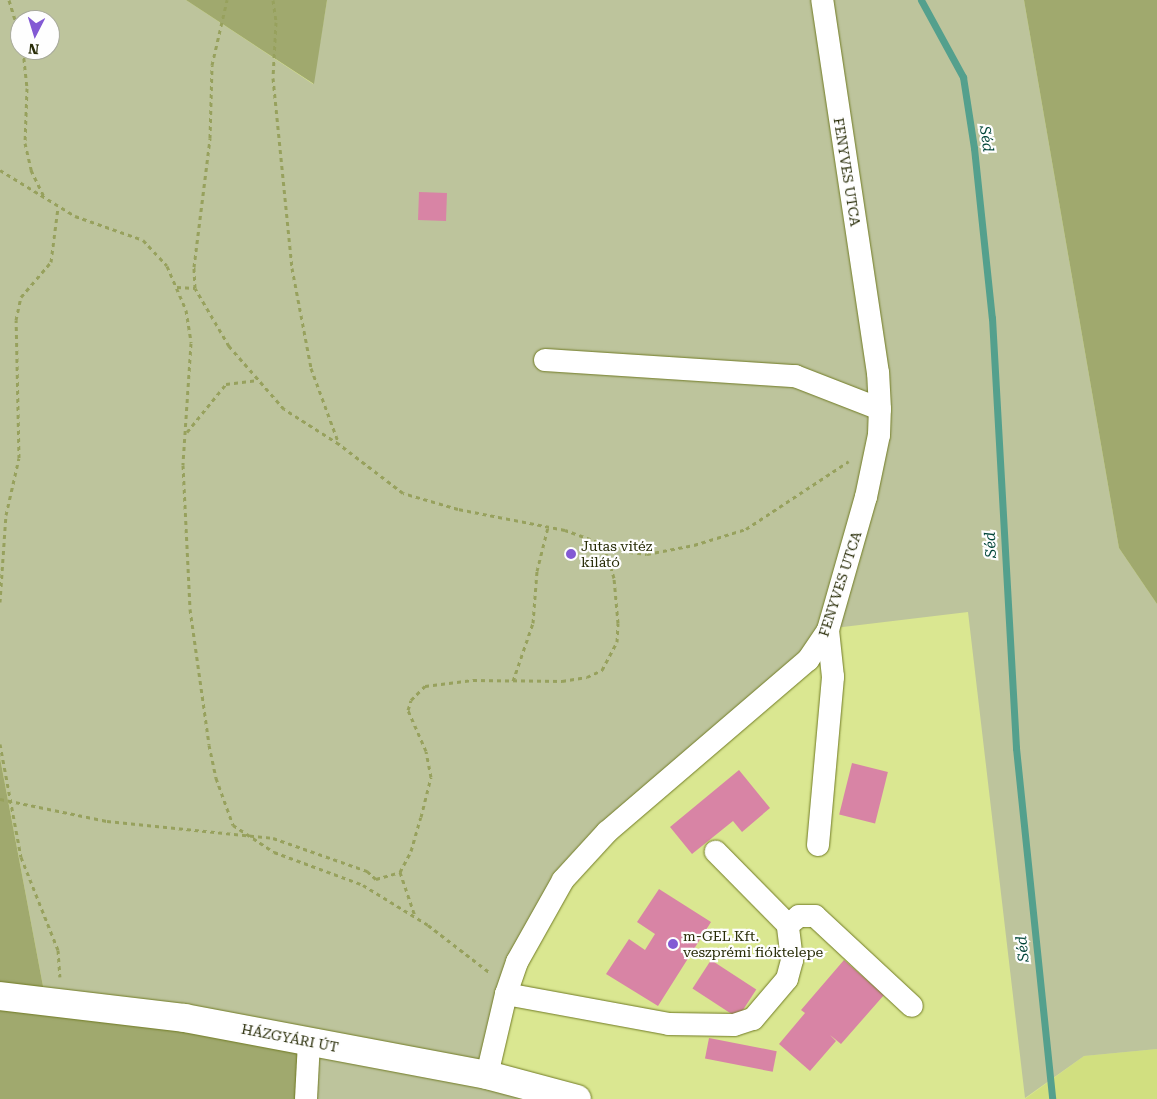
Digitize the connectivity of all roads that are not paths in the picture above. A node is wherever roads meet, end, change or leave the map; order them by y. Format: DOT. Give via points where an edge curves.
graph roads {
  1 [pos="822,0"];
  2 [pos="545,360"];
  3 [pos="880,410"];
  4 [pos="828,630"];
  5 [pos="818,845"];
  6 [pos="716,852"];
  7 [pos="788,926"];
  8 [pos="507,990"];
  9 [pos="0,996"];
  10 [pos="912,1006"];
  11 [pos="309,1042"];
  12 [pos="487,1075"];
  13 [pos="306,1099"];
  14 [pos="577,1099"];
  1 -- 3 [label="street, FENYVES UTCA" via="878,373"];
  2 -- 3 [label="street" via="795,376"];
  3 -- 4 [label="street, FENYVES UTCA" via="880,435 866,497"];
  4 -- 5 [label="street" via="833,677"];
  4 -- 8 [label="street, FENYVES UTCA" via="808,660 607,832 563,880 528,938"];
  6 -- 7 [label="street"];
  7 -- 8 [label="street" via="792,960 787,979 753,1019 734,1026 669,1024"];
  7 -- 10 [label="street" via="799,916 815,916"];
  8 -- 12 [label="street, FENYVES UTCA"];
  9 -- 11 [label="main road, HÁZGYÁRI ÚT" via="185,1018"];
  11 -- 12 [label="main road, HÁZGYÁRI ÚT"];
  11 -- 13 [label="street"];
  12 -- 14 [label="main road, HÁZGYÁRI ÚT"];
}
